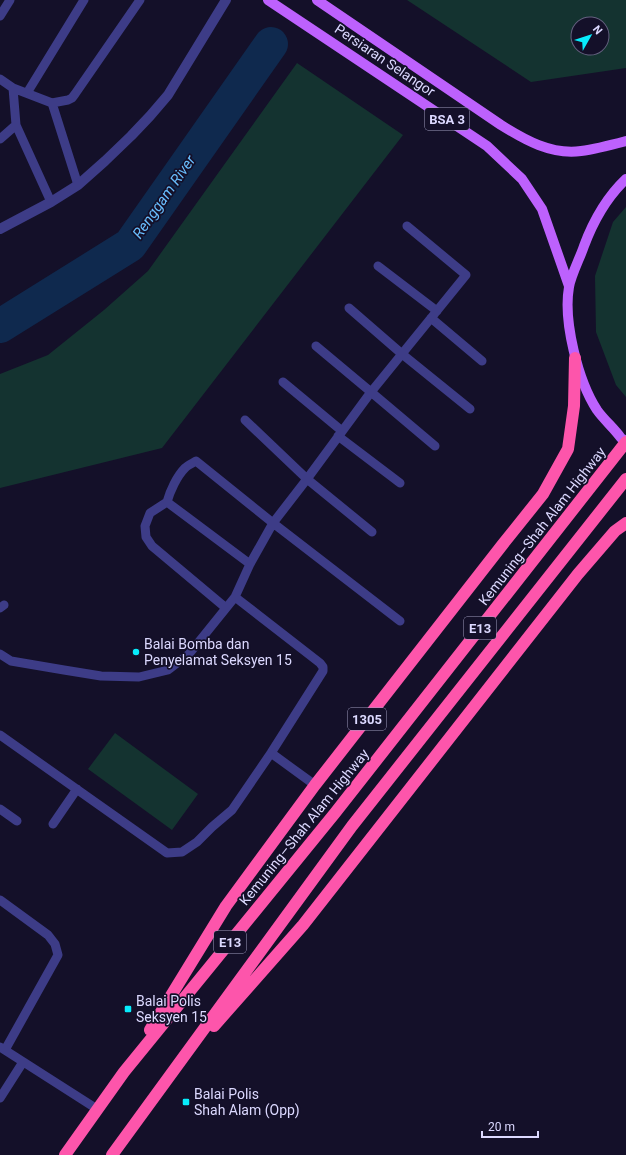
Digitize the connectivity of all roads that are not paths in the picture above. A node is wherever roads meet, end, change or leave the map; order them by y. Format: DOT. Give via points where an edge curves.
graph roads {
  1 [pos="10,0"];
  2 [pos="84,0"];
  3 [pos="140,0"];
  4 [pos="226,0"];
  5 [pos="268,0"];
  6 [pos="317,0"];
  7 [pos="0,16"];
  8 [pos="0,79"];
  9 [pos="13,88"];
  10 [pos="28,93"];
  11 [pos="52,103"];
  12 [pos="16,125"];
  13 [pos="0,139"];
  14 [pos="626,141"];
  15 [pos="626,179"];
  16 [pos="78,185"];
  17 [pos="51,202"];
  18 [pos="407,226"];
  19 [pos="0,229"];
  20 [pos="378,266"];
  21 [pos="569,286"];
  22 [pos="348,308"];
  23 [pos="437,311"];
  24 [pos="431,318"];
  25 [pos="316,346"];
  26 [pos="402,354"];
  27 [pos="575,358"];
  28 [pos="482,360"];
  29 [pos="283,382"];
  30 [pos="370,392"];
  31 [pos="470,409"];
  32 [pos="245,420"];
  33 [pos="340,434"];
  34 [pos="626,442"];
  35 [pos="435,446"];
  36 [pos="307,479"];
  37 [pos="626,479"];
  38 [pos="400,483"];
  39 [pos="167,502"];
  40 [pos="273,523"];
  41 [pos="626,523"];
  42 [pos="372,532"];
  43 [pos="250,564"];
  44 [pos="235,597"];
  45 [pos="226,608"];
  46 [pos="400,621"];
  47 [pos="0,654"];
  48 [pos="0,735"];
  49 [pos="271,753"];
  50 [pos="315,786"];
  51 [pos="77,789"];
  52 [pos="0,809"];
  53 [pos="17,821"];
  54 [pos="53,824"];
  55 [pos="0,900"];
  56 [pos="3,1049"];
  57 [pos="23,1062"];
  58 [pos="124,1072"];
  59 [pos="167,1079"];
  60 [pos="0,1098"];
  61 [pos="97,1109"];
  62 [pos="65,1153"];
  63 [pos="112,1155"];
  1 -- 7 [label="lane"];
  2 -- 10 [label="lane"];
  3 -- 11 [label="lane" via="72,98"];
  4 -- 16 [label="street" via="168,94 131,136"];
  5 -- 21 [label="main road, Persiaran Selangor / BSA 3" via="487,146 522,179 542,209"];
  6 -- 14 [label="main road, Persiaran Selangor / BSA 3" via="530,142 555,151 580,151"];
  8 -- 9 [label="lane"];
  9 -- 10 [label="lane"];
  9 -- 12 [label="lane"];
  10 -- 11 [label="lane"];
  11 -- 16 [label="lane"];
  12 -- 13 [label="lane"];
  12 -- 17 [label="lane"];
  15 -- 21 [label="main road" via="612,194 600,213 588,236"];
  16 -- 17 [label="street"];
  17 -- 19 [label="street"];
  18 -- 23 [label="lane" via="466,275"];
  20 -- 23 [label="lane"];
  21 -- 27 [label="main road" via="567,312"];
  22 -- 26 [label="lane"];
  23 -- 24 [label="lane"];
  24 -- 26 [label="lane"];
  24 -- 28 [label="lane"];
  25 -- 30 [label="lane"];
  26 -- 30 [label="lane"];
  26 -- 31 [label="lane"];
  27 -- 34 [label="main road" via="597,410"];
  27 -- 50 [label="highway, 1305" via="574,406 568,449 543,494"];
  29 -- 33 [label="lane"];
  30 -- 33 [label="lane"];
  30 -- 35 [label="lane"];
  32 -- 36 [label="lane"];
  33 -- 36 [label="lane"];
  33 -- 38 [label="lane"];
  34 -- 58 [label="highway, Kemuning–Shah Alam Highway / E13" via="335,813"];
  36 -- 40 [label="lane"];
  36 -- 42 [label="lane"];
  37 -- 59 [label="highway, E13" via="352,826"];
  39 -- 40 [label="lane" via="177,479 185,468 196,460"];
  39 -- 43 [label="lane"];
  39 -- 45 [label="lane" via="150,513 145,526 146,537 152,546"];
  40 -- 43 [label="lane"];
  40 -- 46 [label="lane"];
  41 -- 59 [label="highway" via="615,531 578,574 304,925"];
  43 -- 44 [label="lane"];
  44 -- 45 [label="lane"];
  44 -- 49 [label="lane" via="323,667 323,671"];
  45 -- 47 [label="lane" via="190,654 168,670 139,678 101,676 64,670 11,660"];
  48 -- 51 [label="lane"];
  49 -- 50 [label="lane"];
  49 -- 51 [label="lane" via="232,810 182,852 167,852"];
  50 -- 58 [label="highway, 1305" via="226,906"];
  51 -- 54 [label="lane"];
  52 -- 53 [label="lane"];
  55 -- 56 [label="lane" via="48,935 56,944 58,955"];
  56 -- 57 [label="lane"];
  57 -- 60 [label="lane"];
  57 -- 61 [label="lane"];
  58 -- 61 [label="highway, Kemuning–Shah Alam Highway / E13"];
  59 -- 63 [label="highway, E13"];
  61 -- 62 [label="highway, Kemuning–Shah Alam Highway / E13"];
}
